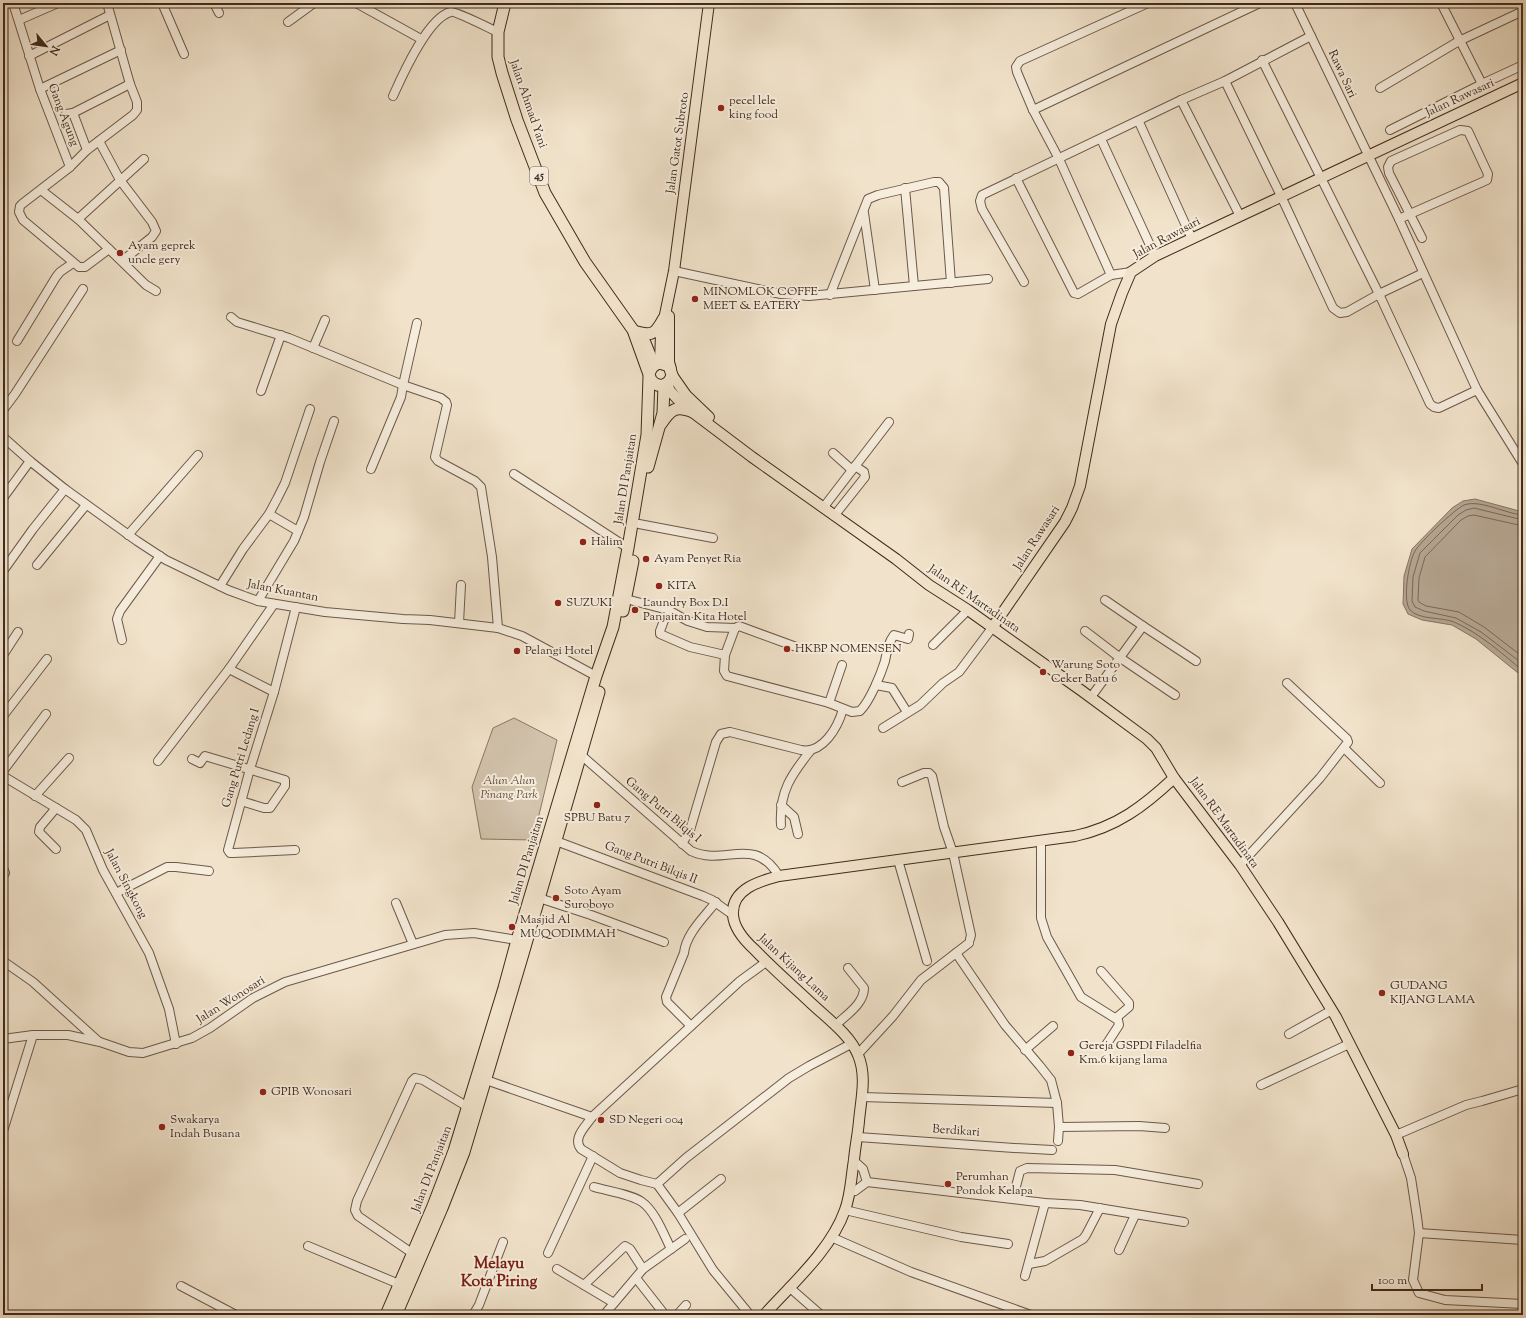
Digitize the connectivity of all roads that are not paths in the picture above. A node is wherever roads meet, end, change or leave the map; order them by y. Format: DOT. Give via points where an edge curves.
graph roads {
  1 [pos="13,3"];
  2 [pos="58,3"];
  3 [pos="107,3"];
  4 [pos="162,3"];
  5 [pos="214,3"];
  6 [pos="314,3"];
  7 [pos="356,3"];
  8 [pos="504,3"];
  9 [pos="709,3"];
  10 [pos="1148,3"];
  11 [pos="1260,3"];
  12 [pos="1295,3"];
  13 [pos="1445,3"];
  14 [pos="1523,11"];
  15 [pos="219,13"];
  16 [pos="110,15"];
  17 [pos="19,20"];
  18 [pos="288,22"];
  19 [pos="498,32"];
  20 [pos="1311,36"];
  21 [pos="421,39"];
  22 [pos="1459,41"];
  23 [pos="120,50"];
  24 [pos="184,54"];
  25 [pos="29,56"];
  26 [pos="1262,60"];
  27 [pos="1523,65"];
  28 [pos="1225,81"];
  29 [pos="1523,83"];
  30 [pos="130,84"];
  31 [pos="1482,84"];
  32 [pos="1380,88"];
  33 [pos="40,89"];
  34 [pos="393,96"];
  35 [pos="1181,100"];
  36 [pos="1033,110"];
  37 [pos="1139,122"];
  38 [pos="1390,130"];
  39 [pos="1100,139"];
  40 [pos="99,141"];
  41 [pos="87,150"];
  42 [pos="1367,156"];
  43 [pos="144,159"];
  44 [pos="1059,159"];
  45 [pos="70,167"];
  46 [pos="1016,178"];
  47 [pos="1321,178"];
  48 [pos="120,180"];
  49 [pos="905,188"];
  50 [pos="41,190"];
  51 [pos="1281,196"];
  52 [pos="864,212"];
  53 [pos="1410,214"];
  54 [pos="1240,216"];
  55 [pos="78,219"];
  56 [pos="1399,219"];
  57 [pos="1422,238"];
  58 [pos="1192,239"];
  59 [pos="109,249"];
  60 [pos="1155,256"];
  61 [pos="122,261"];
  62 [pos="73,263"];
  63 [pos="674,271"];
  64 [pos="1131,272"];
  65 [pos="1423,273"];
  66 [pos="1111,274"];
  67 [pos="988,279"];
  68 [pos="1024,282"];
  69 [pos="951,283"];
  70 [pos="671,286"];
  71 [pos="914,286"];
  72 [pos="83,289"];
  73 [pos="875,290"];
  74 [pos="156,291"];
  75 [pos="1379,294"];
  76 [pos="830,295"];
  77 [pos="231,317"];
  78 [pos="664,318"];
  79 [pos="325,320"];
  80 [pos="417,323"];
  81 [pos="637,333"];
  82 [pos="661,334"];
  83 [pos="281,335"];
  84 [pos="17,340"];
  85 [pos="313,348"];
  86 [pos="641,355"];
  87 [pos="653,370"];
  88 [pos="668,378"];
  89 [pos="403,385"];
  90 [pos="1477,390"];
  91 [pos="261,391"];
  92 [pos="310,409"];
  93 [pos="3,410"];
  94 [pos="693,412"];
  95 [pos="334,421"];
  96 [pos="889,422"];
  97 [pos="652,435"];
  98 [pos="3,437"];
  99 [pos="733,441"];
  100 [pos="833,453"];
  101 [pos="198,455"];
  102 [pos="30,461"];
  103 [pos="1523,464"];
  104 [pos="854,468"];
  105 [pos="371,469"];
  106 [pos="514,474"];
  107 [pos="65,489"];
  108 [pos="3,498"];
  109 [pos="86,505"];
  110 [pos="823,508"];
  111 [pos="269,514"];
  112 [pos="834,516"];
  113 [pos="639,524"];
  114 [pos="298,531"];
  115 [pos="128,535"];
  116 [pos="714,538"];
  117 [pos="628,548"];
  118 [pos="160,556"];
  119 [pos="37,565"];
  120 [pos="3,572"];
  121 [pos="461,585"];
  122 [pos="220,586"];
  123 [pos="626,599"];
  124 [pos="1105,600"];
  125 [pos="258,601"];
  126 [pos="274,604"];
  127 [pos="296,607"];
  128 [pos="668,610"];
  129 [pos="968,610"];
  130 [pos="459,623"];
  131 [pos="1143,626"];
  132 [pos="498,628"];
  133 [pos="735,628"];
  134 [pos="992,628"];
  135 [pos="1085,630"];
  136 [pos="18,632"];
  137 [pos="909,634"];
  138 [pos="122,640"];
  139 [pos="933,645"];
  140 [pos="799,648"];
  141 [pos="3,655"];
  142 [pos="724,655"];
  143 [pos="1119,657"];
  144 [pos="47,660"];
  145 [pos="1196,661"];
  146 [pos="842,665"];
  147 [pos="229,669"];
  148 [pos="596,676"];
  149 [pos="1287,684"];
  150 [pos="876,685"];
  151 [pos="274,692"];
  152 [pos="1175,695"];
  153 [pos="1090,697"];
  154 [pos="829,703"];
  155 [pos="844,709"];
  156 [pos="907,712"];
  157 [pos="46,714"];
  158 [pos="3,716"];
  159 [pos="883,728"];
  160 [pos="1344,748"];
  161 [pos="811,750"];
  162 [pos="581,755"];
  163 [pos="69,758"];
  164 [pos="192,759"];
  165 [pos="158,761"];
  166 [pos="250,769"];
  167 [pos="3,771"];
  168 [pos="3,776"];
  169 [pos="1174,778"];
  170 [pos="902,782"];
  171 [pos="1380,783"];
  172 [pos="35,796"];
  173 [pos="241,801"];
  174 [pos="782,805"];
  175 [pos="56,808"];
  176 [pos="780,825"];
  177 [pos="798,834"];
  178 [pos="1041,840"];
  179 [pos="556,841"];
  180 [pos="682,844"];
  181 [pos="56,849"];
  182 [pos="295,850"];
  183 [pos="953,854"];
  184 [pos="898,860"];
  185 [pos="1240,865"];
  186 [pos="3,868"];
  187 [pos="209,871"];
  188 [pos="3,876"];
  189 [pos="779,876"];
  190 [pos="116,894"];
  191 [pos="539,898"];
  192 [pos="716,902"];
  193 [pos="396,903"];
  194 [pos="733,915"];
  195 [pos="517,940"];
  196 [pos="664,942"];
  197 [pos="413,944"];
  198 [pos="956,953"];
  199 [pos="3,961"];
  200 [pos="927,961"];
  201 [pos="766,962"];
  202 [pos="848,968"];
  203 [pos="1101,971"];
  204 [pos="1332,1010"];
  205 [pos="1116,1018"];
  206 [pos="836,1025"];
  207 [pos="691,1026"];
  208 [pos="1053,1026"];
  209 [pos="1289,1034"];
  210 [pos="33,1035"];
  211 [pos="3,1039"];
  212 [pos="100,1042"];
  213 [pos="176,1044"];
  214 [pos="851,1044"];
  215 [pos="1349,1044"];
  216 [pos="1106,1045"];
  217 [pos="1025,1050"];
  218 [pos="858,1054"];
  219 [pos="486,1080"];
  220 [pos="1261,1084"];
  221 [pos="1523,1089"];
  222 [pos="862,1097"];
  223 [pos="1057,1102"];
  224 [pos="468,1108"];
  225 [pos="592,1117"];
  226 [pos="1059,1127"];
  227 [pos="1165,1128"];
  228 [pos="3,1131"];
  229 [pos="1396,1135"];
  230 [pos="858,1137"];
  231 [pos="1058,1141"];
  232 [pos="1052,1150"];
  233 [pos="1403,1154"];
  234 [pos="593,1156"];
  235 [pos="854,1160"];
  236 [pos="721,1179"];
  237 [pos="867,1182"];
  238 [pos="657,1184"];
  239 [pos="1198,1184"];
  240 [pos="594,1187"];
  241 [pos="850,1192"];
  242 [pos="1013,1198"];
  243 [pos="1044,1203"];
  244 [pos="1100,1208"];
  245 [pos="845,1210"];
  246 [pos="678,1213"];
  247 [pos="1135,1214"];
  248 [pos="1184,1222"];
  249 [pos="1419,1233"];
  250 [pos="831,1237"];
  251 [pos="685,1239"];
  252 [pos="1523,1240"];
  253 [pos="504,1242"];
  254 [pos="1008,1244"];
  255 [pos="308,1246"];
  256 [pos="671,1249"];
  257 [pos="1119,1250"];
  258 [pos="412,1253"];
  259 [pos="548,1253"];
  260 [pos="1029,1264"];
  261 [pos="557,1269"];
  262 [pos="643,1269"];
  263 [pos="1025,1276"];
  264 [pos="636,1278"];
  265 [pos="584,1285"];
  266 [pos="181,1286"];
  267 [pos="403,1286"];
  268 [pos="789,1287"];
  269 [pos="614,1304"];
  270 [pos="1523,1304"];
  271 [pos="686,1305"];
  272 [pos="236,1315"];
  273 [pos="386,1315"];
  274 [pos="396,1315"];
  275 [pos="473,1315"];
  276 [pos="604,1315"];
  277 [pos="664,1315"];
  278 [pos="677,1315"];
  279 [pos="750,1315"];
  280 [pos="764,1315"];
  281 [pos="821,1315"];
  282 [pos="1031,1315"];
  1 -- 17 [label="street, Gang Agung"];
  2 -- 17 [label="street"];
  3 -- 16 [label="street"];
  4 -- 24 [label="street"];
  5 -- 15 [label="street"];
  6 -- 18 [label="street"];
  7 -- 21 [label="street"];
  8 -- 19 [label="highway, Jalan Ahmad Yani / 45"];
  9 -- 63 [label="main road, Jalan Gatot Subroto"];
  10 -- 36 [label="street" via="1020,61 1016,66 1017,72"];
  11 -- 36 [label="street"];
  12 -- 20 [label="street, Rawa Sari"];
  13 -- 22 [label="street" via="1443,7"];
  14 -- 22 [label="street"];
  16 -- 23 [label="street"];
  16 -- 25 [label="street"];
  17 -- 25 [label="street, Gang Agung"];
  19 -- 21 [label="street" via="450,12"];
  19 -- 81 [label="highway, Jalan Ahmad Yani / 45" via="498,57 502,74 545,193 585,262"];
  20 -- 26 [label="street"];
  20 -- 42 [label="street, Rawa Sari"];
  21 -- 34 [label="street"];
  22 -- 31 [label="street"];
  22 -- 32 [label="street"];
  23 -- 30 [label="street"];
  23 -- 33 [label="street"];
  25 -- 33 [label="street, Gang Agung"];
  26 -- 28 [label="street"];
  26 -- 47 [label="street"];
  27 -- 31 [label="street"];
  28 -- 35 [label="street"];
  28 -- 51 [label="street"];
  29 -- 42 [label="main road, Jalan Rawasari"];
  30 -- 40 [label="street" via="137,102 137,110"];
  30 -- 41 [label="street" via="70,113"];
  31 -- 38 [label="street"];
  33 -- 45 [label="street, Gang Agung"];
  35 -- 37 [label="street"];
  35 -- 54 [label="street"];
  36 -- 44 [label="street"];
  37 -- 39 [label="street"];
  37 -- 58 [label="street"];
  39 -- 44 [label="street"];
  39 -- 60 [label="street"];
  40 -- 41 [label="street"];
  40 -- 48 [label="street"];
  41 -- 45 [label="street"];
  42 -- 47 [label="main road, Jalan Rawasari"];
  42 -- 56 [label="street, Rawa Sari"];
  43 -- 48 [label="street"];
  44 -- 46 [label="street"];
  44 -- 66 [label="street"];
  45 -- 50 [label="street"];
  46 -- 66 [label="street" via="1074,293 1078,294"];
  46 -- 68 [label="street" via="982,195 980,201 982,209"];
  47 -- 51 [label="main road, Jalan Rawasari"];
  47 -- 75 [label="street"];
  48 -- 55 [label="street"];
  48 -- 61 [label="street" via="152,222 156,232"];
  49 -- 52 [label="street" via="872,197 866,203"];
  49 -- 69 [label="street" via="939,182 944,188"];
  49 -- 71 [label="street"];
  50 -- 55 [label="street"];
  50 -- 62 [label="street" via="20,206 20,216"];
  51 -- 54 [label="main road, Jalan Rawasari"];
  51 -- 75 [label="street" via="1333,308 1340,313 1347,312"];
  52 -- 73 [label="street"];
  52 -- 76 [label="street"];
  53 -- 53 [label="street" via="1487,180 1488,174 1468,132 1460,130 1391,161 1389,173"];
  53 -- 56 [label="street"];
  53 -- 57 [label="street"];
  54 -- 58 [label="main road, Jalan Rawasari"];
  55 -- 59 [label="street"];
  56 -- 65 [label="street, Rawa Sari"];
  58 -- 60 [label="main road, Jalan Rawasari"];
  59 -- 61 [label="street"];
  59 -- 62 [label="street" via="85,267"];
  60 -- 64 [label="main road, Jalan Rawasari"];
  61 -- 74 [label="street" via="146,285"];
  62 -- 84 [label="street" via="56,277"];
  63 -- 70 [label="main road, Jalan Gatot Subroto"];
  63 -- 76 [label="street" via="781,294"];
  64 -- 66 [label="street"];
  64 -- 134 [label="main road, Jalan Rawasari" via="1112,324 1080,486 1072,508"];
  65 -- 75 [label="street"];
  65 -- 90 [label="street, Rawa Sari"];
  67 -- 69 [label="street"];
  69 -- 71 [label="street"];
  70 -- 78 [label="main road"];
  70 -- 88 [label="main road"];
  71 -- 73 [label="street"];
  72 -- 93 [label="street"];
  73 -- 76 [label="street"];
  75 -- 90 [label="street" via="1430,404 1439,408"];
  77 -- 83 [label="street" via="237,322"];
  78 -- 81 [label="highway" via="654,332"];
  78 -- 82 [label="main road"];
  79 -- 85 [label="street"];
  80 -- 89 [label="street"];
  81 -- 82 [label="highway" via="653,339"];
  81 -- 86 [label="highway"];
  81 -- 87 [label="highway"];
  82 -- 87 [label="main road"];
  83 -- 85 [label="street"];
  83 -- 91 [label="street"];
  85 -- 89 [label="street"];
  86 -- 87 [label="highway"];
  86 -- 97 [label="highway"];
  87 -- 88 [label="highway" via="666,364"];
  87 -- 88 [label="highway" via="651,380 656,385"];
  87 -- 97 [label="highway, Jalan DI Panjaitan"];
  88 -- 94 [label="main road, Jalan RE Martadinata" via="670,391"];
  88 -- 97 [label="highway, Jalan DI Panjaitan" via="663,412"];
  88 -- 99 [label="main road, Jalan RE Martadinata"];
  89 -- 105 [label="street" via="399,404"];
  89 -- 132 [label="street" via="442,398 446,402 435,459 475,481 481,487 492,557"];
  90 -- 103 [label="street, Rawa Sari"];
  92 -- 111 [label="street" via="284,485"];
  94 -- 97 [label="highway" via="682,407 674,410"];
  94 -- 99 [label="main road, Jalan RE Martadinata"];
  95 -- 114 [label="street"];
  96 -- 104 [label="street"];
  97 -- 113 [label="highway, Jalan DI Panjaitan"];
  97 -- 117 [label="highway, Jalan DI Panjaitan"];
  98 -- 102 [label="street, Jalan Kuantan"];
  99 -- 110 [label="main road, Jalan RE Martadinata"];
  100 -- 104 [label="street"];
  101 -- 115 [label="street"];
  102 -- 107 [label="street, Jalan Kuantan"];
  102 -- 108 [label="street"];
  104 -- 110 [label="street"];
  104 -- 112 [label="street" via="864,472 864,477"];
  106 -- 117 [label="street"];
  107 -- 109 [label="street, Jalan Kuantan"];
  107 -- 120 [label="street"];
  109 -- 115 [label="street, Jalan Kuantan"];
  109 -- 119 [label="street"];
  110 -- 112 [label="main road, Jalan RE Martadinata"];
  111 -- 114 [label="street"];
  111 -- 122 [label="street"];
  112 -- 129 [label="main road, Jalan RE Martadinata"];
  113 -- 116 [label="street"];
  113 -- 123 [label="highway, Jalan DI Panjaitan"];
  114 -- 125 [label="street"];
  115 -- 118 [label="street, Jalan Kuantan"];
  117 -- 148 [label="highway, Jalan DI Panjaitan" via="613,627"];
  118 -- 122 [label="street, Jalan Kuantan"];
  118 -- 138 [label="street" via="120,611 117,620"];
  121 -- 130 [label="street"];
  122 -- 125 [label="street, Jalan Kuantan"];
  123 -- 128 [label="street"];
  123 -- 162 [label="highway, Jalan DI Panjaitan"];
  124 -- 131 [label="street"];
  125 -- 126 [label="street, Jalan Kuantan"];
  126 -- 127 [label="street, Jalan Kuantan"];
  126 -- 147 [label="street"];
  127 -- 130 [label="street, Jalan Kuantan" via="326,612"];
  127 -- 151 [label="street, Gang Putri Ledang I"];
  128 -- 133 [label="street" via="688,621 707,627"];
  128 -- 142 [label="street" via="660,631 662,636 690,647"];
  129 -- 134 [label="main road, Jalan RE Martadinata"];
  129 -- 139 [label="street"];
  130 -- 132 [label="street, Jalan Kuantan"];
  131 -- 143 [label="street"];
  131 -- 145 [label="street"];
  132 -- 148 [label="street, Jalan Kuantan" via="522,636"];
  133 -- 140 [label="street" via="741,626"];
  133 -- 142 [label="street"];
  134 -- 153 [label="main road, Jalan RE Martadinata"];
  134 -- 156 [label="street" via="959,672 920,705"];
  135 -- 143 [label="street"];
  136 -- 141 [label="street"];
  137 -- 150 [label="street" via="908,639 894,635 890,641"];
  142 -- 154 [label="street" via="723,668 727,676"];
  143 -- 152 [label="street"];
  143 -- 153 [label="street"];
  144 -- 158 [label="street"];
  146 -- 154 [label="street"];
  147 -- 151 [label="street"];
  147 -- 165 [label="street"];
  148 -- 195 [label="highway, Jalan DI Panjaitan"];
  149 -- 160 [label="street" via="1347,739"];
  150 -- 155 [label="street" via="860,711"];
  150 -- 156 [label="street" via="892,688"];
  151 -- 166 [label="street, Gang Putri Ledang I"];
  153 -- 169 [label="main road, Jalan RE Martadinata" via="1147,739 1156,748"];
  154 -- 155 [label="street"];
  155 -- 161 [label="street" via="827,739"];
  156 -- 159 [label="street"];
  157 -- 167 [label="street"];
  160 -- 171 [label="street"];
  160 -- 185 [label="street"];
  161 -- 174 [label="street" via="791,776 784,790"];
  161 -- 180 [label="street" via="801,750 730,732 721,734 716,742 690,830"];
  162 -- 179 [label="highway, Jalan DI Panjaitan"];
  162 -- 180 [label="street, Gang Putri Bilqis I"];
  163 -- 172 [label="street"];
  164 -- 166 [label="street" via="200,763 205,756"];
  166 -- 173 [label="street, Gang Putri Ledang I"];
  166 -- 173 [label="street" via="283,779 285,786 270,808"];
  168 -- 172 [label="street, Jalan Singkong"];
  169 -- 178 [label="main road" via="1142,806 1101,829 1075,836"];
  169 -- 185 [label="main road, Jalan RE Martadinata"];
  170 -- 183 [label="street" via="924,773 932,776"];
  172 -- 175 [label="street, Jalan Singkong"];
  173 -- 182 [label="street, Gang Putri Ledang I" via="228,852"];
  174 -- 176 [label="street"];
  174 -- 177 [label="street" via="794,817"];
  175 -- 181 [label="street" via="40,827 39,832"];
  175 -- 190 [label="street, Jalan Singkong" via="83,826"];
  178 -- 183 [label="main road"];
  178 -- 205 [label="street" via="1041,918 1047,937 1081,997"];
  179 -- 191 [label="highway, Jalan DI Panjaitan"];
  179 -- 192 [label="street, Gang Putri Bilqis II"];
  180 -- 189 [label="street, Gang Putri Bilqis I" via="696,853 709,856 756,854 769,861"];
  183 -- 184 [label="main road"];
  183 -- 198 [label="street" via="971,935 970,941"];
  184 -- 189 [label="main road"];
  184 -- 200 [label="street"];
  185 -- 204 [label="main road, Jalan RE Martadinata"];
  186 -- 188 [label="street"];
  187 -- 190 [label="street" via="167,867"];
  189 -- 194 [label="main road" via="758,882 742,892 735,903"];
  190 -- 213 [label="street, Jalan Singkong" via="149,953 169,1009"];
  191 -- 196 [label="street"];
  191 -- 219 [label="highway, Jalan DI Panjaitan"];
  192 -- 194 [label="street, Gang Putri Bilqis II"];
  192 -- 207 [label="street" via="687,942 666,997 667,1002"];
  193 -- 197 [label="street"];
  194 -- 201 [label="main road, Jalan Kijang Lama" via="741,936"];
  195 -- 197 [label="street, Jalan Wonosari" via="468,933 445,935"];
  195 -- 224 [label="highway, Jalan DI Panjaitan"];
  197 -- 213 [label="street, Jalan Wonosari" via="277,985 253,998 210,1028"];
  198 -- 217 [label="street" via="1005,1026"];
  198 -- 218 [label="street" via="921,980 893,1016"];
  199 -- 212 [label="street" via="33,982"];
  201 -- 206 [label="main road, Jalan Kijang Lama"];
  201 -- 207 [label="street" via="746,975"];
  202 -- 206 [label="street" via="864,988 864,992 857,1005"];
  203 -- 205 [label="street" via="1129,1003 1129,1007"];
  204 -- 209 [label="street"];
  204 -- 215 [label="main road, Jalan RE Martadinata"];
  205 -- 216 [label="street" via="1119,1026"];
  206 -- 214 [label="main road, Jalan Kijang Lama"];
  207 -- 225 [label="street"];
  208 -- 217 [label="street"];
  210 -- 211 [label="street, Jalan Wonosari"];
  210 -- 212 [label="street, Jalan Wonosari" via="68,1035"];
  210 -- 228 [label="street"];
  212 -- 213 [label="street, Jalan Wonosari" via="138,1053"];
  214 -- 218 [label="main road, Jalan Kijang Lama"];
  214 -- 238 [label="street" via="789,1078 686,1158"];
  215 -- 220 [label="street"];
  215 -- 229 [label="main road, Jalan RE Martadinata"];
  217 -- 223 [label="street" via="1051,1080"];
  218 -- 222 [label="main road, Jalan Kijang Lama" via="863,1072"];
  219 -- 225 [label="street"];
  219 -- 267 [label="highway, Jalan DI Panjaitan" via="464,1152 442,1208"];
  221 -- 229 [label="street" via="1466,1105"];
  222 -- 223 [label="street"];
  222 -- 230 [label="main road, Jalan Kijang Lama"];
  223 -- 226 [label="street"];
  224 -- 258 [label="highway, Jalan DI Panjaitan" via="454,1151"];
  224 -- 258 [label="street" via="423,1080 415,1078 359,1196 355,1207 358,1216"];
  225 -- 234 [label="street" via="577,1141 581,1149"];
  226 -- 227 [label="street"];
  226 -- 231 [label="street"];
  229 -- 233 [label="main road, Jalan RE Martadinata"];
  230 -- 232 [label="street, Berdikari"];
  230 -- 235 [label="main road, Jalan Kijang Lama"];
  233 -- 249 [label="street, Jalan RE Martadinata" via="1411,1178"];
  234 -- 238 [label="street" via="628,1176"];
  234 -- 259 [label="street"];
  235 -- 237 [label="street" via="863,1169"];
  235 -- 241 [label="main road, Jalan Kijang Lama"];
  236 -- 246 [label="street"];
  237 -- 241 [label="street"];
  237 -- 242 [label="street"];
  238 -- 246 [label="street"];
  239 -- 242 [label="street" via="1115,1170 1027,1168 1020,1171"];
  240 -- 256 [label="street" via="642,1202 651,1211"];
  241 -- 245 [label="main road, Jalan Kijang Lama"];
  242 -- 243 [label="street"];
  243 -- 244 [label="street"];
  243 -- 260 [label="street"];
  244 -- 247 [label="street"];
  244 -- 260 [label="street" via="1083,1239 1045,1261"];
  245 -- 250 [label="main road, Jalan Kijang Lama"];
  245 -- 254 [label="street" via="961,1237"];
  246 -- 279 [label="street" via="713,1270"];
  247 -- 248 [label="street"];
  247 -- 257 [label="street"];
  249 -- 252 [label="street"];
  249 -- 270 [label="street, Jalan RE Martadinata" via="1413,1280 1419,1293 1446,1300"];
  250 -- 268 [label="main road, Jalan Kijang Lama"];
  250 -- 282 [label="street" via="911,1272"];
  251 -- 256 [label="street"];
  253 -- 275 [label="street"];
  255 -- 267 [label="street"];
  256 -- 262 [label="street"];
  258 -- 267 [label="highway, Jalan DI Panjaitan"];
  260 -- 263 [label="street"];
  261 -- 265 [label="street"];
  262 -- 264 [label="street"];
  262 -- 265 [label="street" via="630,1249 625,1246"];
  264 -- 269 [label="street"];
  264 -- 277 [label="street"];
  265 -- 269 [label="street"];
  266 -- 272 [label="street"];
  267 -- 273 [label="highway, Jalan DI Panjaitan"];
  267 -- 274 [label="highway, Jalan DI Panjaitan"];
  268 -- 280 [label="main road, Jalan Kijang Lama"];
  268 -- 281 [label="street"];
  269 -- 276 [label="street"];
  271 -- 278 [label="street"];
}
